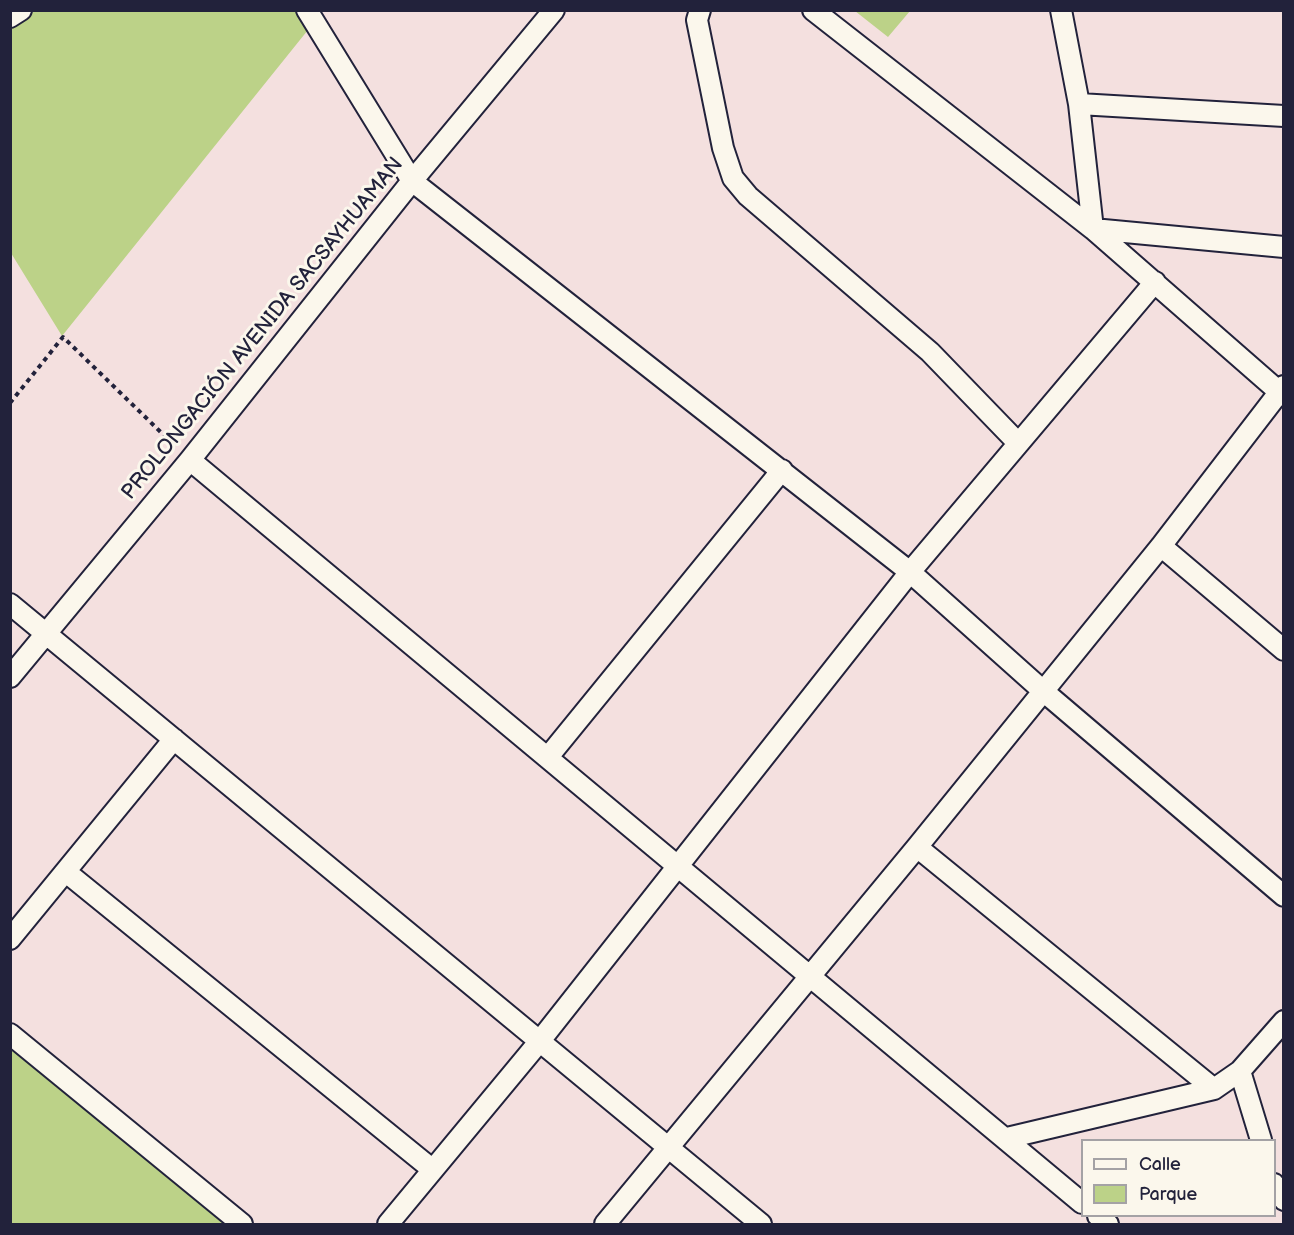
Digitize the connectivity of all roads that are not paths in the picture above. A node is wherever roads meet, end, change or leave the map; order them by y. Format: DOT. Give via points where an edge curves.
graph roads {
  1 [pos="21,10"];
  2 [pos="307,10"];
  3 [pos="554,10"];
  4 [pos="700,10"];
  5 [pos="813,10"];
  6 [pos="1061,10"];
  7 [pos="10,17"];
  8 [pos="1079,104"];
  9 [pos="1284,116"];
  10 [pos="412,181"];
  11 [pos="1093,229"];
  12 [pos="1284,247"];
  13 [pos="1155,282"];
  14 [pos="1282,392"];
  15 [pos="1018,443"];
  16 [pos="190,460"];
  17 [pos="783,470"];
  18 [pos="1161,546"];
  19 [pos="910,572"];
  20 [pos="10,604"];
  21 [pos="47,633"];
  22 [pos="1284,650"];
  23 [pos="10,677"];
  24 [pos="1041,690"];
  25 [pos="174,739"];
  26 [pos="548,757"];
  27 [pos="917,847"];
  28 [pos="677,864"];
  29 [pos="66,872"];
  30 [pos="1284,896"];
  31 [pos="10,939"];
  32 [pos="809,976"];
  33 [pos="1284,1021"];
  34 [pos="10,1034"];
  35 [pos="539,1042"];
  36 [pos="1240,1071"];
  37 [pos="1214,1089"];
  38 [pos="1007,1138"];
  39 [pos="1261,1139"];
  40 [pos="667,1147"];
  41 [pos="433,1170"];
  42 [pos="1276,1186"];
  43 [pos="1284,1200"];
  44 [pos="1081,1201"];
  45 [pos="242,1224"];
  46 [pos="388,1224"];
  47 [pos="604,1224"];
  48 [pos="761,1224"];
  1 -- 7 [label="street"];
  2 -- 10 [label="street"];
  3 -- 10 [label="street, PROLONGACIÓN AVENIDA SACSAYHUAMAN"];
  4 -- 15 [label="street" via="699,32 733,178 748,196 930,352"];
  5 -- 11 [label="street"];
  6 -- 8 [label="street"];
  8 -- 9 [label="street"];
  8 -- 11 [label="street"];
  10 -- 16 [label="street, PROLONGACIÓN AVENIDA SACSAYHUAMAN"];
  10 -- 17 [label="street"];
  11 -- 12 [label="street"];
  11 -- 13 [label="street"];
  13 -- 14 [label="street"];
  13 -- 15 [label="street"];
  14 -- 18 [label="street"];
  15 -- 19 [label="street"];
  16 -- 21 [label="street, PROLONGACIÓN AVENIDA SACSAYHUAMAN"];
  16 -- 26 [label="street"];
  17 -- 19 [label="street"];
  17 -- 26 [label="street"];
  18 -- 22 [label="street"];
  18 -- 24 [label="street"];
  19 -- 24 [label="street"];
  19 -- 28 [label="street"];
  20 -- 21 [label="street"];
  21 -- 23 [label="street, PROLONGACIÓN AVENIDA SACSAYHUAMAN"];
  21 -- 25 [label="street"];
  24 -- 27 [label="street"];
  24 -- 30 [label="street"];
  25 -- 29 [label="street"];
  25 -- 35 [label="street"];
  26 -- 28 [label="street"];
  27 -- 32 [label="street"];
  27 -- 37 [label="street"];
  28 -- 32 [label="street"];
  28 -- 35 [label="street"];
  29 -- 31 [label="street"];
  29 -- 41 [label="street"];
  32 -- 38 [label="street"];
  32 -- 40 [label="street"];
  33 -- 36 [label="street"];
  34 -- 45 [label="street"];
  35 -- 40 [label="street"];
  35 -- 41 [label="street"];
  36 -- 37 [label="street"];
  36 -- 39 [label="street"];
  37 -- 38 [label="street"];
  38 -- 44 [label="street"];
  40 -- 47 [label="street"];
  40 -- 48 [label="street"];
  41 -- 46 [label="street"];
  42 -- 43 [label="street"];
}
